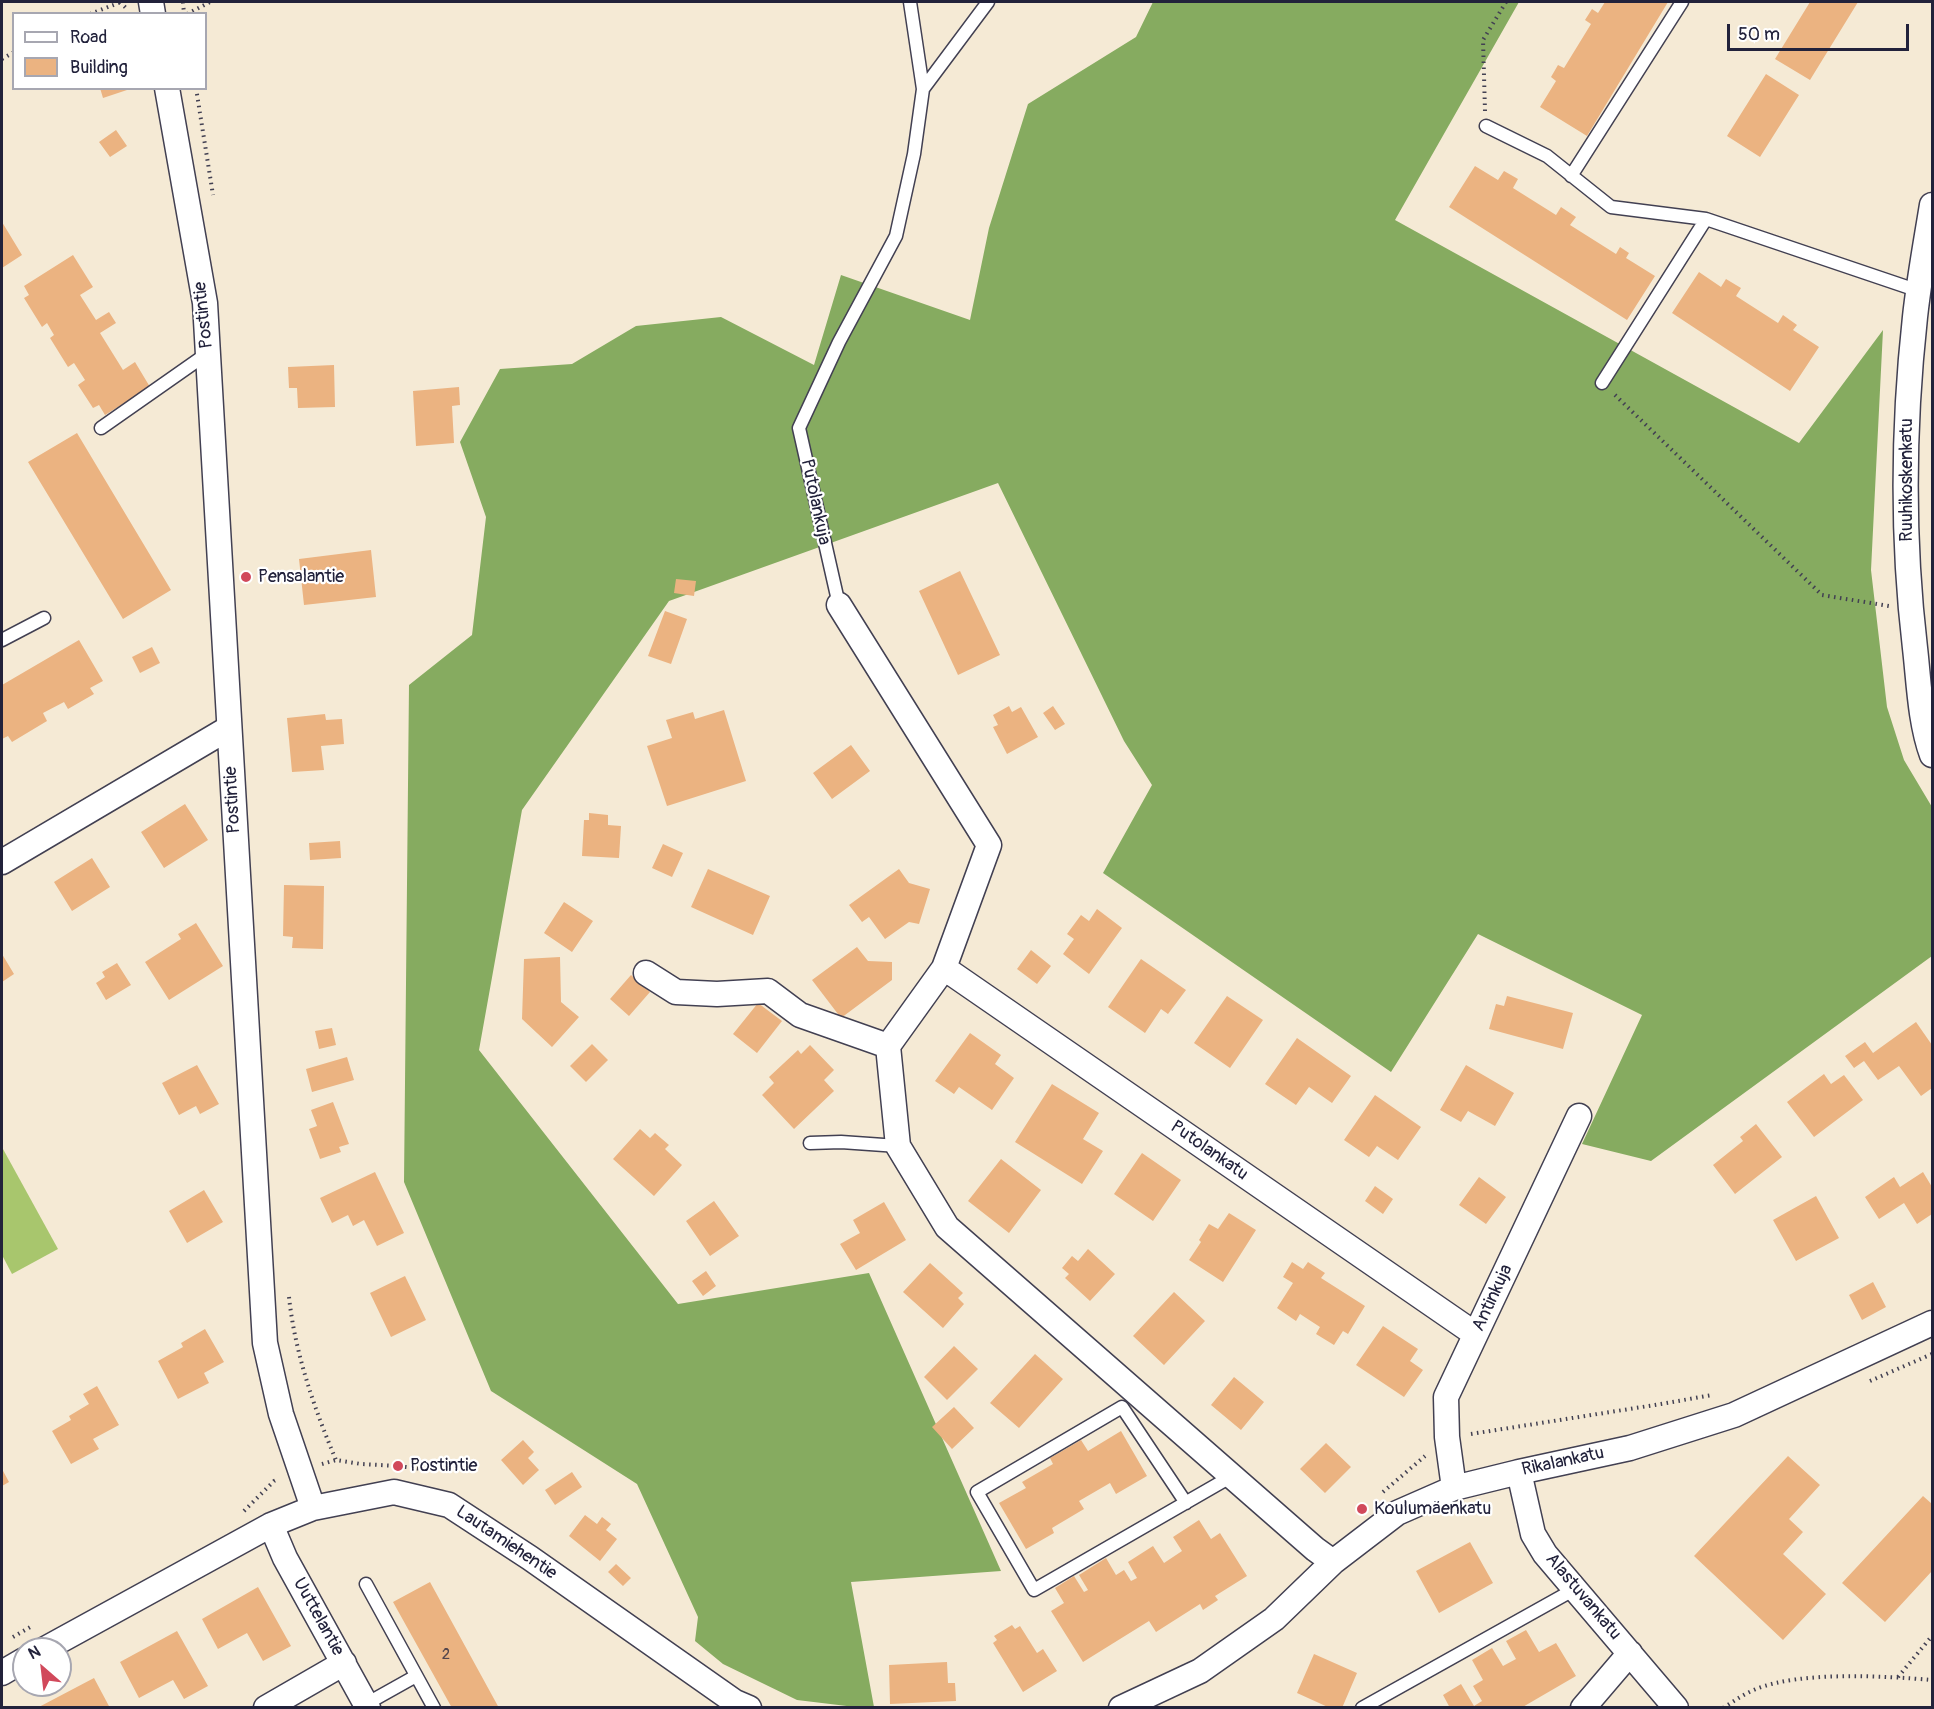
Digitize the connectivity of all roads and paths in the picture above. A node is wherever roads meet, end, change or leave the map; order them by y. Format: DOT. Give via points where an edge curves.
graph roads {
  1 [pos="121,2"];
  2 [pos="210,2"];
  3 [pos="988,2"];
  4 [pos="1506,2"];
  5 [pos="1682,2"];
  6 [pos="911,6"];
  7 [pos="95,12"];
  8 [pos="190,12"];
  9 [pos="923,88"];
  10 [pos="167,90"];
  11 [pos="1486,126"];
  12 [pos="1571,176"];
  13 [pos="1932,205"];
  14 [pos="1706,219"];
  15 [pos="1919,291"];
  16 [pos="208,353"];
  17 [pos="1602,383"];
  18 [pos="101,428"];
  19 [pos="838,605"];
  20 [pos="1910,610"];
  21 [pos="44,618"];
  22 [pos="2,640"];
  23 [pos="229,728"];
  24 [pos="1932,755"];
  25 [pos="2,862"];
  26 [pos="944,968"];
  27 [pos="646,973"];
  28 [pos="888,1046"];
  29 [pos="1579,1116"];
  30 [pos="810,1143"];
  31 [pos="897,1146"];
  32 [pos="1932,1323"];
  33 [pos="1475,1334"];
  34 [pos="336,1460"];
  35 [pos="429,1470"];
  36 [pos="1519,1472"];
  37 [pos="1232,1476"];
  38 [pos="1454,1488"];
  39 [pos="1186,1503"];
  40 [pos="313,1508"];
  41 [pos="271,1525"];
  42 [pos="1333,1562"];
  43 [pos="366,1584"];
  44 [pos="1575,1589"];
  45 [pos="1932,1636"];
  46 [pos="67,1637"];
  47 [pos="1630,1653"];
  48 [pos="344,1664"];
  49 [pos="416,1676"];
  50 [pos="1897,1677"];
  51 [pos="1932,1680"];
  52 [pos="367,1706"];
  53 [pos="266,1707"];
  54 [pos="434,1707"];
  55 [pos="749,1707"];
  56 [pos="1121,1707"];
  57 [pos="1362,1707"];
  58 [pos="1583,1707"];
  59 [pos="1676,1707"];
  60 [pos="1723,1707"];
  1 -- 7 [label="path"];
  2 -- 8 [label="path"];
  3 -- 9 [label="lane"];
  4 -- 11 [label="path" via="1483,40"];
  5 -- 12 [label="lane"];
  6 -- 9 [label="lane, Putolankuja"];
  9 -- 19 [label="lane, Putolankuja" via="896,236 839,342 799,428"];
  10 -- 16 [label="street, Postintie" via="205,303"];
  11 -- 12 [label="lane" via="1546,156"];
  12 -- 14 [label="lane" via="1611,207"];
  13 -- 15 [label="street, Ruuhikoskenkatu"];
  14 -- 15 [label="lane"];
  14 -- 17 [label="lane"];
  15 -- 20 [label="street, Ruuhikoskenkatu" via="1905,464"];
  16 -- 18 [label="lane"];
  16 -- 23 [label="street, Postintie"];
  17 -- 20 [label="path" via="1822,595"];
  19 -- 26 [label="street, Putolankuja" via="989,845"];
  20 -- 24 [label="street, Ruuhikoskenkatu" via="1922,711"];
  21 -- 22 [label="lane"];
  23 -- 25 [label="street"];
  23 -- 40 [label="street, Postintie" via="266,1343 281,1414"];
  26 -- 28 [label="street"];
  26 -- 33 [label="street, Putolankatu"];
  27 -- 28 [label="street" via="676,992 768,991 800,1015"];
  28 -- 31 [label="street"];
  29 -- 33 [label="street, Antinkuja"];
  30 -- 31 [label="lane"];
  31 -- 37 [label="street" via="947,1227"];
  32 -- 36 [label="street, Rikalankatu" via="1734,1415 1630,1448"];
  33 -- 38 [label="street, Antinkuja" via="1446,1397"];
  34 -- 35 [label="path"];
  36 -- 38 [label="street, Rikalankatu"];
  36 -- 44 [label="street, Alastuvankatu" via="1533,1533"];
  37 -- 39 [label="lane"];
  37 -- 42 [label="street"];
  38 -- 42 [label="street, Rikalankatu" via="1397,1513"];
  39 -- 39 [label="lane" via="1034,1590 977,1492 1122,1407"];
  40 -- 41 [label="street, Lautamiehentie"];
  40 -- 55 [label="street, Lautamiehentie" via="394,1492 449,1505 735,1702"];
  41 -- 46 [label="street, Lautamiehentie"];
  41 -- 48 [label="street, Uuttelantie"];
  42 -- 56 [label="street, Rikalankatu" via="1274,1619 1225,1654 1200,1671"];
  43 -- 49 [label="lane"];
  44 -- 47 [label="street, Alastuvankatu"];
  44 -- 57 [label="lane"];
  45 -- 50 [label="path"];
  47 -- 58 [label="street"];
  47 -- 59 [label="street, Alastuvankatu"];
  48 -- 52 [label="street, Uuttelantie"];
  48 -- 53 [label="street"];
  49 -- 52 [label="lane"];
  49 -- 54 [label="lane"];
  50 -- 51 [label="path"];
  50 -- 60 [label="path" via="1783,1681 1756,1689"];
}
